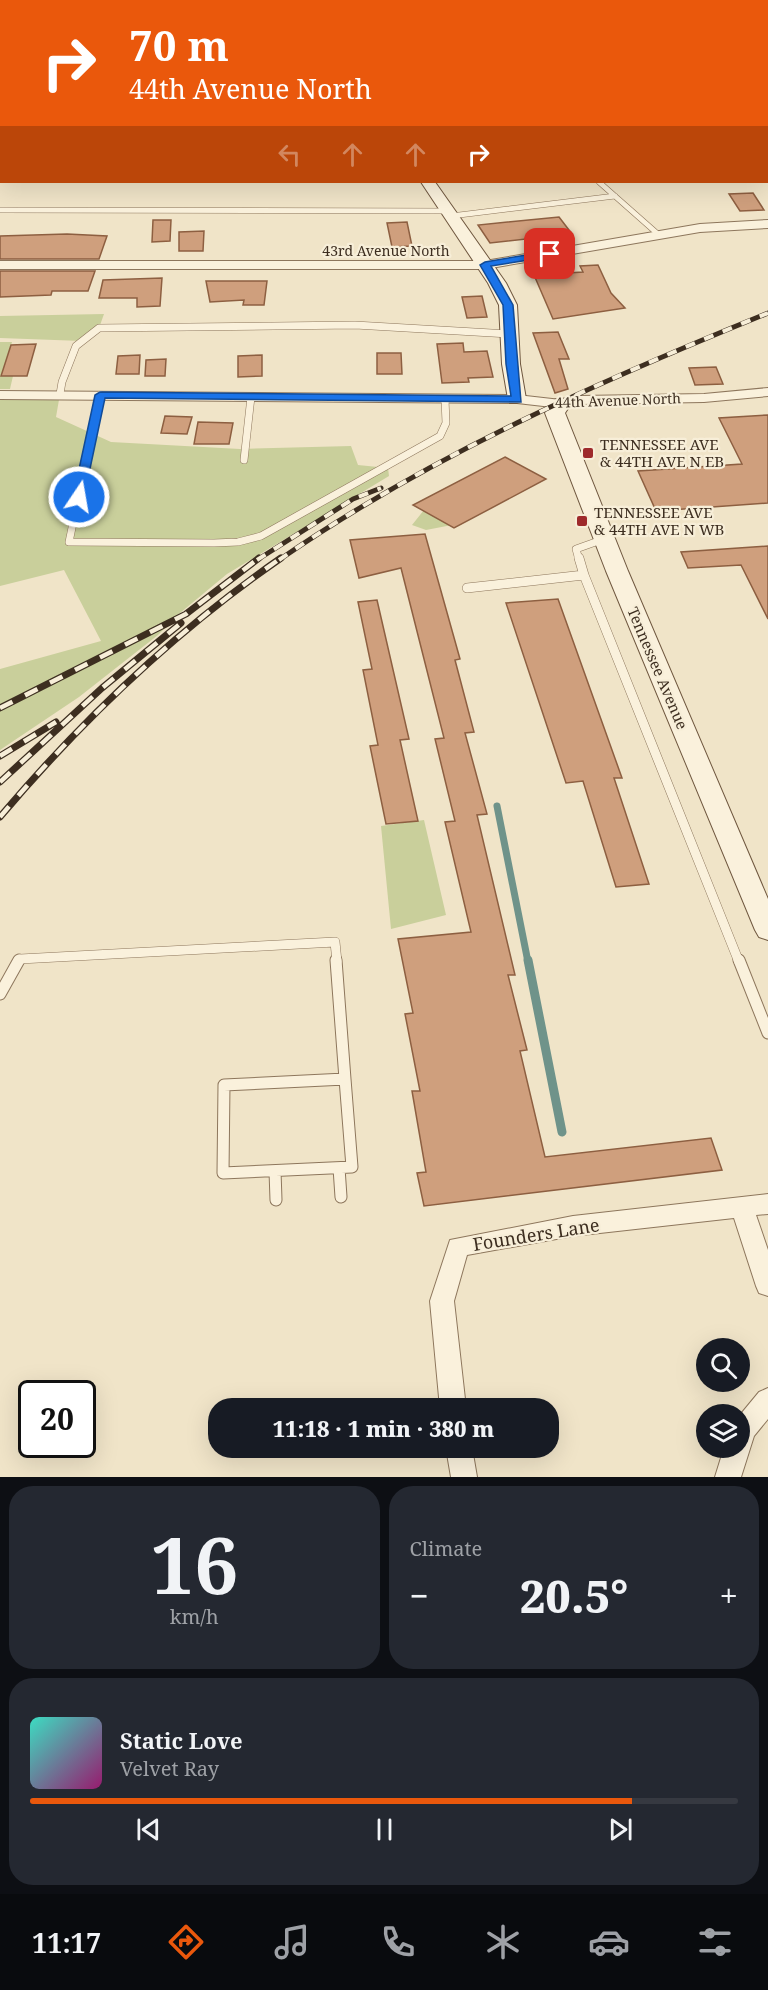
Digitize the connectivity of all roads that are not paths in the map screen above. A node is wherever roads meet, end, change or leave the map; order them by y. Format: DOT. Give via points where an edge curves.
graph roads {
  1 [pos="429,183"];
  2 [pos="600,183"];
  3 [pos="615,196"];
  4 [pos="0,210"];
  5 [pos="449,213"];
  6 [pos="768,224"];
  7 [pos="659,235"];
  8 [pos="0,265"];
  9 [pos="485,265"];
  10 [pos="509,334"];
  11 [pos="768,392"];
  12 [pos="60,394"];
  13 [pos="0,395"];
  14 [pos="100,395"];
  15 [pos="251,397"];
  16 [pos="445,399"];
  17 [pos="517,399"];
  18 [pos="561,404"];
  19 [pos="244,460"];
  20 [pos="604,539"];
  21 [pos="584,575"];
  22 [pos="466,588"];
  23 [pos="768,930"];
  24 [pos="0,994"];
  25 [pos="768,1034"];
  26 [pos="347,1079"];
  27 [pos="339,1168"];
  28 [pos="275,1171"];
  29 [pos="341,1197"];
  30 [pos="276,1200"];
  31 [pos="768,1204"];
  32 [pos="742,1208"];
  33 [pos="768,1286"];
  34 [pos="452,1398"];
  35 [pos="768,1400"];
  36 [pos="750,1421"];
  37 [pos="461,1458"];
  38 [pos="734,1458"];
  39 [pos="464,1477"];
  40 [pos="728,1477"];
  1 -- 5 [label="street"];
  2 -- 3 [label="lane"];
  3 -- 5 [label="lane"];
  3 -- 7 [label="lane"];
  4 -- 5 [label="lane"];
  5 -- 9 [label="street"];
  6 -- 7 [label="street, 43rd Avenue North"];
  7 -- 9 [label="street, 43rd Avenue North"];
  8 -- 9 [label="street, 43rd Avenue North"];
  9 -- 10 [label="street" via="508,305"];
  10 -- 12 [label="lane" via="355,325 99,328 76,346"];
  10 -- 17 [label="street"];
  11 -- 18 [label="street, 44th Avenue North"];
  12 -- 13 [label="street, 44th Avenue North"];
  12 -- 14 [label="street, 44th Avenue North"];
  14 -- 15 [label="street, 44th Avenue North"];
  14 -- 16 [label="lane" via="69,542 214,543 261,537 440,436 447,425"];
  15 -- 16 [label="street, 44th Avenue North"];
  15 -- 19 [label="lane"];
  16 -- 17 [label="street, 44th Avenue North"];
  17 -- 18 [label="street, 44th Avenue North"];
  18 -- 20 [label="street, Tennessee Avenue" via="555,413"];
  20 -- 21 [label="lane" via="576,549"];
  20 -- 23 [label="street, Tennessee Avenue"];
  21 -- 22 [label="lane"];
  21 -- 25 [label="lane"];
  24 -- 26 [label="lane" via="20,959 335,942"];
  26 -- 27 [label="lane" via="352,1167"];
  26 -- 28 [label="lane" via="224,1085 223,1173"];
  27 -- 28 [label="lane"];
  27 -- 29 [label="lane"];
  28 -- 30 [label="lane"];
  31 -- 32 [label="street, Founders Lane"];
  32 -- 33 [label="street"];
  32 -- 34 [label="street, Founders Lane" via="573,1226 458,1247 442,1301"];
  35 -- 36 [label="street"];
  37 -- 39 [label="street"];
  38 -- 40 [label="street"];
}
